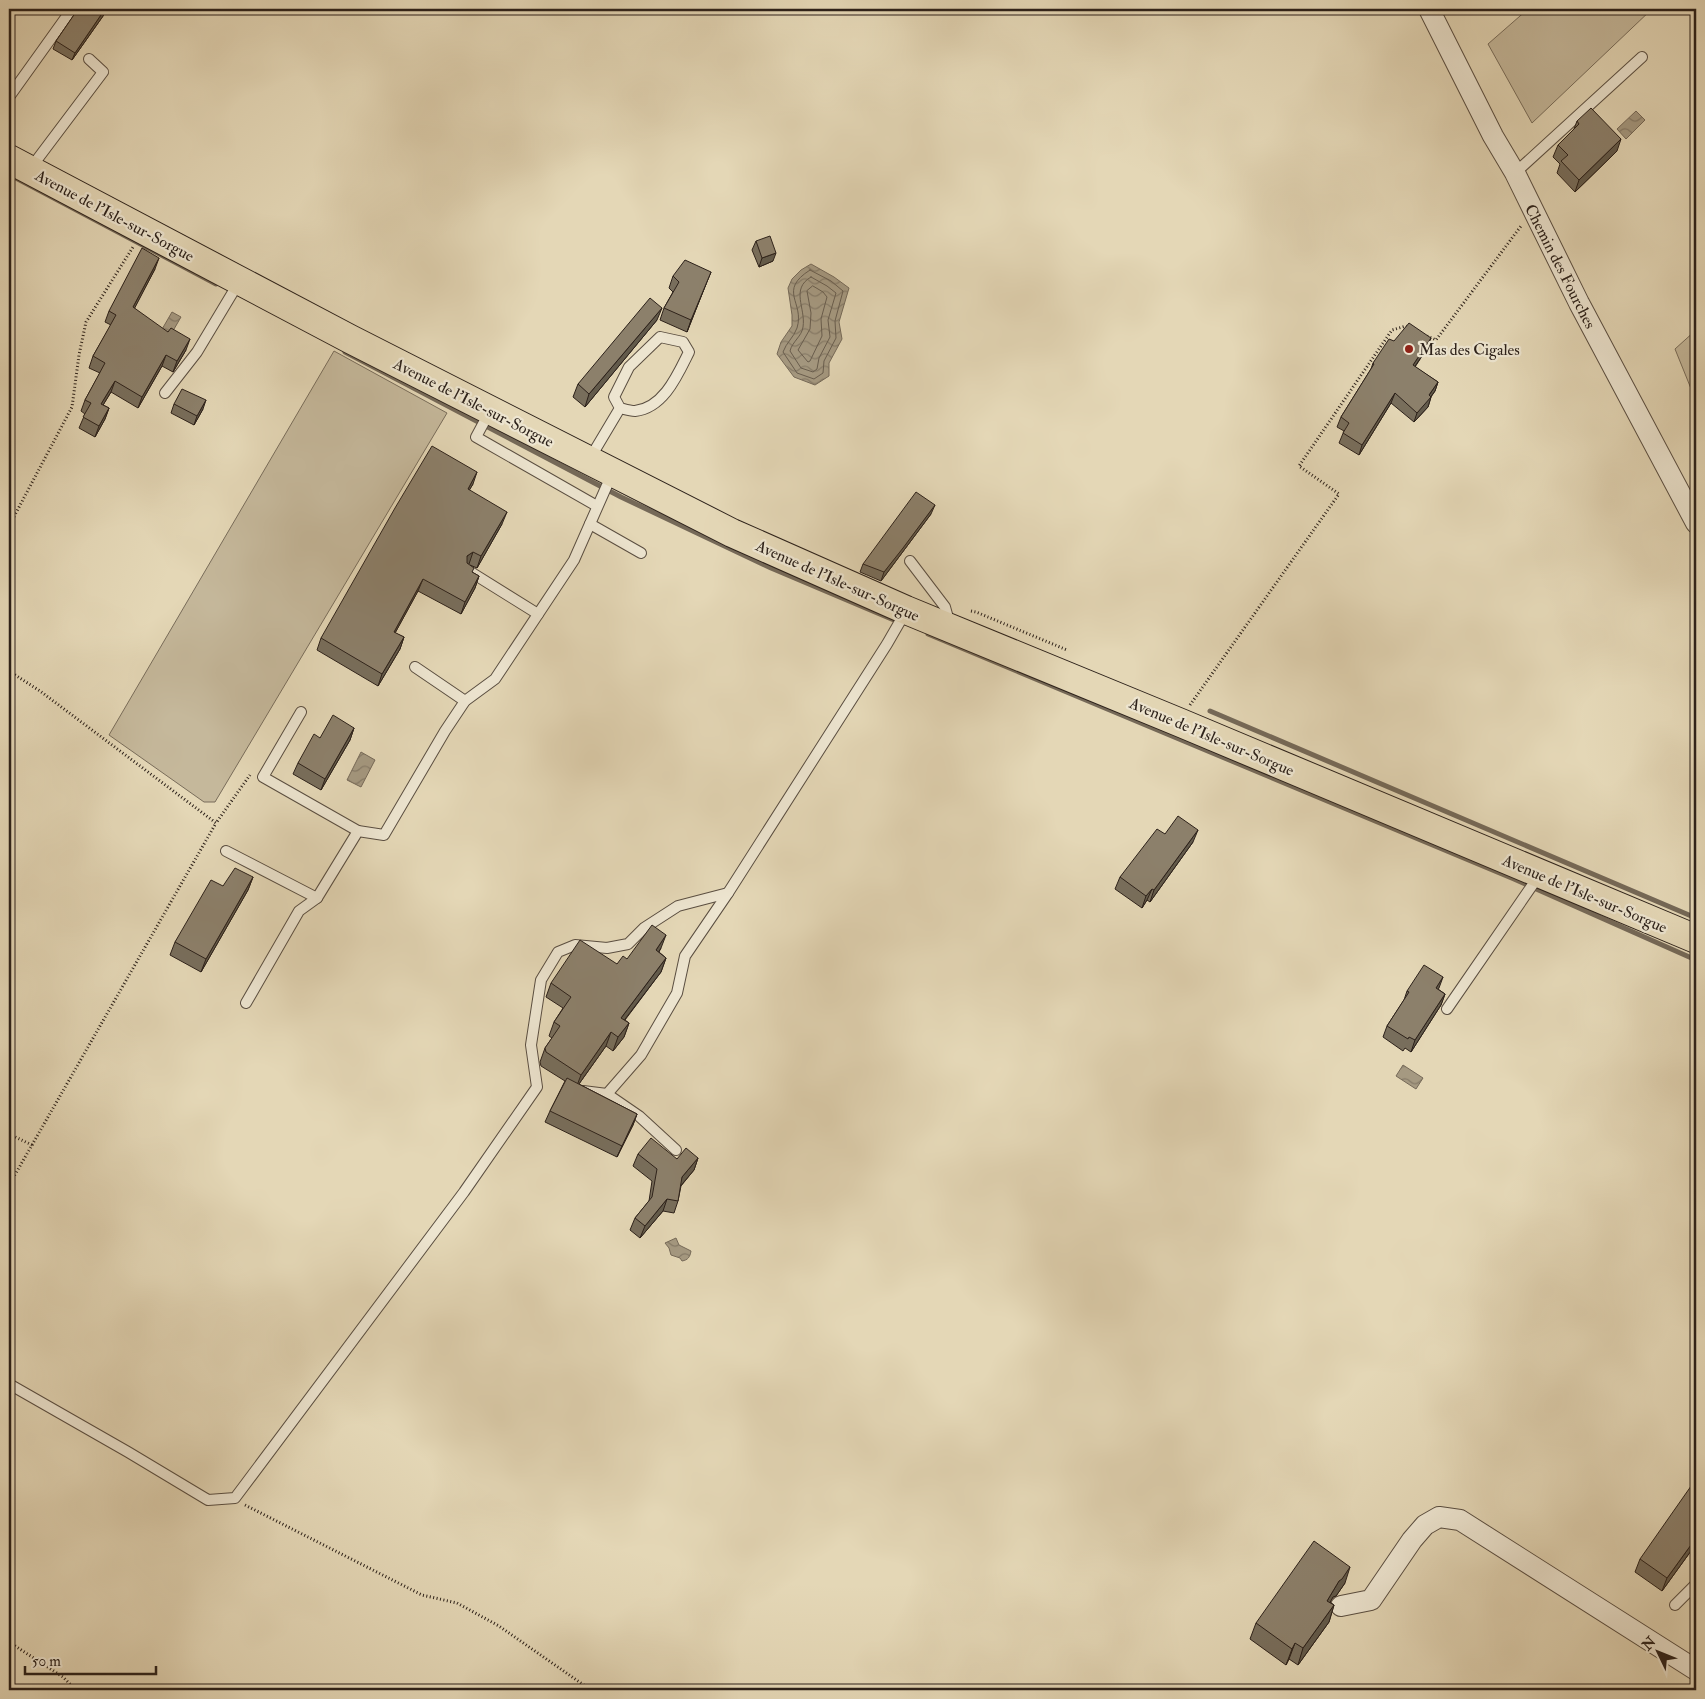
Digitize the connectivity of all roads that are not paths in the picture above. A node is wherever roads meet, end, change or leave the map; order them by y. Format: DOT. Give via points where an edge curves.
graph roads {
  1 [pos="72,9"];
  2 [pos="1429,9"];
  3 [pos="1642,57"];
  4 [pos="89,59"];
  5 [pos="9,97"];
  6 [pos="19,165"];
  7 [pos="1515,174"];
  8 [pos="240,281"];
  9 [pos="165,393"];
  10 [pos="620,408"];
  11 [pos="490,410"];
  12 [pos="600,467"];
  13 [pos="597,506"];
  14 [pos="1696,523"];
  15 [pos="590,524"];
  16 [pos="641,552"];
  17 [pos="910,561"];
  18 [pos="469,571"];
  19 [pos="906,610"];
  20 [pos="538,614"];
  21 [pos="951,628"];
  22 [pos="415,667"];
  23 [pos="465,701"];
  24 [pos="301,712"];
  25 [pos="358,831"];
  26 [pos="226,851"];
  27 [pos="1540,874"];
  28 [pos="728,894"];
  29 [pos="317,898"];
  30 [pos="1696,939"];
  31 [pos="246,1003"];
  32 [pos="1447,1009"];
  33 [pos="582,1091"];
  34 [pos="607,1094"];
  35 [pos="676,1150"];
  36 [pos="9,1384"];
  37 [pos="1696,1584"];
  38 [pos="1675,1605"];
  39 [pos="1341,1606"];
  40 [pos="1696,1670"];
  1 -- 5 [label="lane"];
  2 -- 7 [label="street, Chemin des Fourches"];
  3 -- 7 [label="lane"];
  4 -- 6 [label="lane" via="103,72"];
  6 -- 8 [label="main road, Avenue de l'Isle-sur-Sorgue"];
  7 -- 14 [label="street, Chemin des Fourches" via="1579,303"];
  8 -- 9 [label="lane" via="197,352"];
  8 -- 11 [label="main road, Avenue de l'Isle-sur-Sorgue"];
  10 -- 10 [label="lane" via="636,411 652,405 670,389 689,352 683,342 660,337 628,367 614,397"];
  10 -- 12 [label="lane"];
  11 -- 12 [label="main road, Avenue de l'Isle-sur-Sorgue"];
  11 -- 13 [label="lane" via="476,437"];
  12 -- 13 [label="lane"];
  12 -- 19 [label="main road, Avenue de l'Isle-sur-Sorgue" via="732,533"];
  13 -- 15 [label="lane"];
  15 -- 16 [label="lane"];
  15 -- 20 [label="lane" via="574,560"];
  17 -- 21 [label="lane" via="945,607"];
  18 -- 20 [label="lane"];
  19 -- 21 [label="main road, Avenue de l'Isle-sur-Sorgue"];
  19 -- 28 [label="lane"];
  20 -- 23 [label="lane" via="495,679"];
  21 -- 27 [label="main road, Avenue de l'Isle-sur-Sorgue"];
  22 -- 23 [label="lane"];
  23 -- 25 [label="lane" via="384,835"];
  24 -- 25 [label="lane" via="263,777"];
  25 -- 29 [label="lane"];
  26 -- 29 [label="lane"];
  27 -- 30 [label="main road, Avenue de l'Isle-sur-Sorgue"];
  27 -- 32 [label="lane"];
  28 -- 34 [label="lane" via="685,956 677,993 641,1055"];
  28 -- 36 [label="lane" via="678,906 644,928 628,944 607,948 575,945 558,952 540,980 531,1045 537,1087 458,1200 235,1498 208,1500"];
  29 -- 31 [label="lane" via="299,911"];
  33 -- 34 [label="lane"];
  34 -- 35 [label="lane" via="639,1116"];
  37 -- 38 [label="lane"];
  39 -- 40 [label="street" via="1371,1600 1426,1525 1439,1517 1460,1520"];
}
